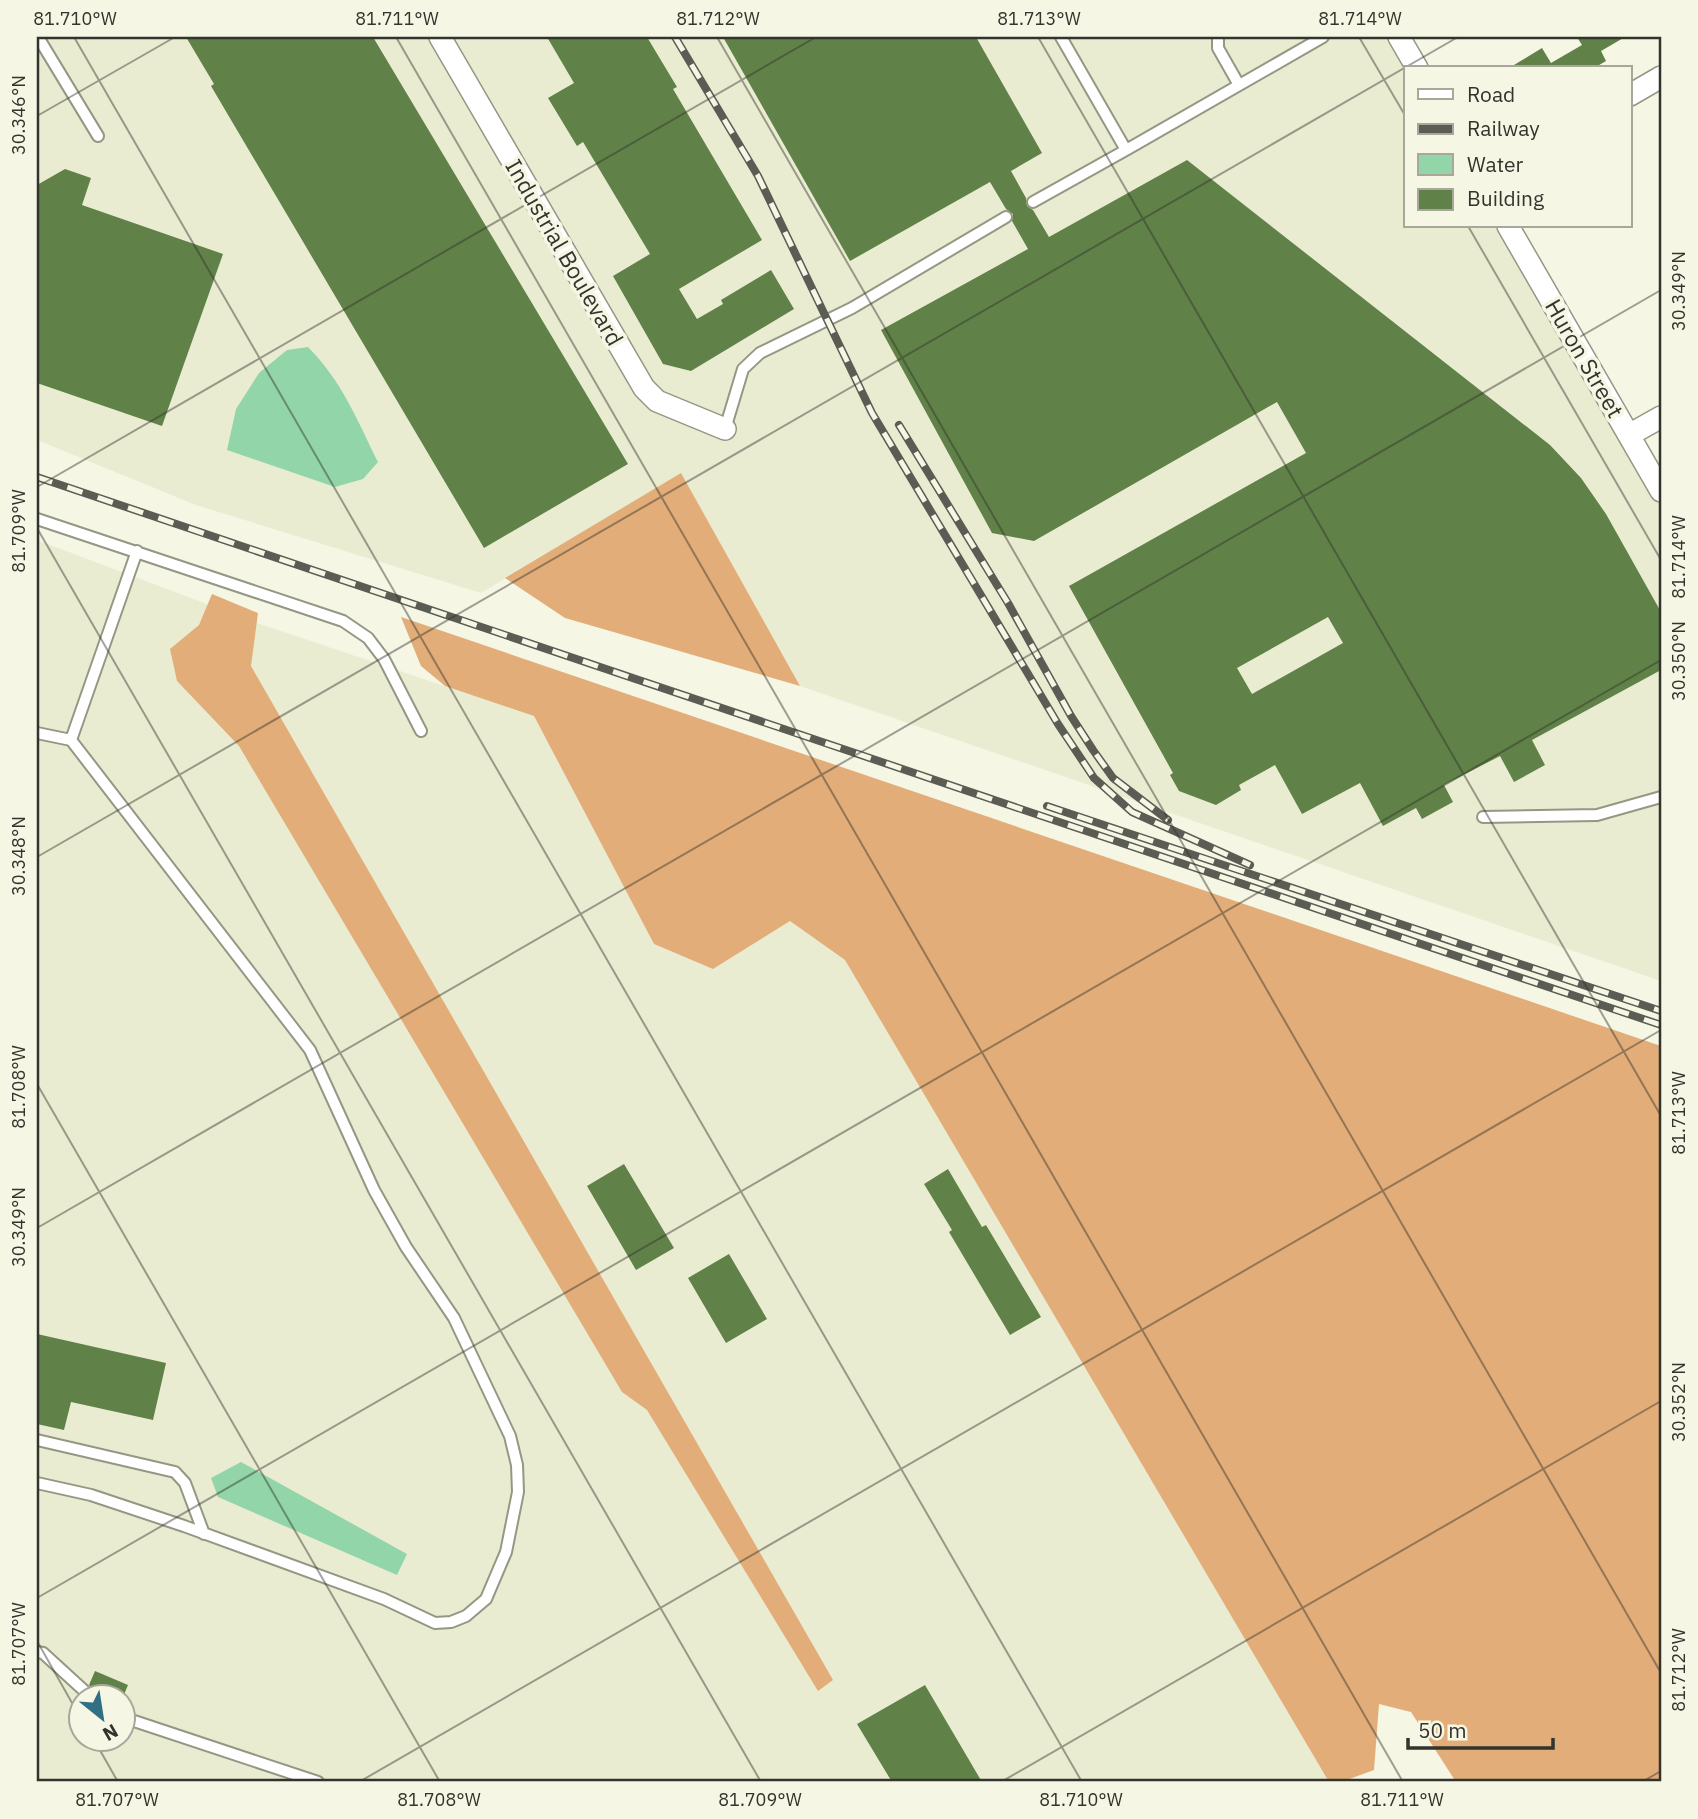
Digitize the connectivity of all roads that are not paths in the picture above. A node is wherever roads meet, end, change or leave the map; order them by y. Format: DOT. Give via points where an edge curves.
graph roads {
  1 [pos="38,37"];
  2 [pos="440,37"];
  3 [pos="1061,37"];
  4 [pos="1218,37"];
  5 [pos="1323,37"];
  6 [pos="1399,37"];
  7 [pos="1416,66"];
  8 [pos="1661,77"];
  9 [pos="1239,85"];
  10 [pos="1632,94"];
  11 [pos="98,136"];
  12 [pos="1126,150"];
  13 [pos="1033,202"];
  14 [pos="1006,218"];
  15 [pos="1509,228"];
  16 [pos="1661,417"];
  17 [pos="724,429"];
  18 [pos="1629,435"];
  19 [pos="1661,491"];
  20 [pos="37,519"];
  21 [pos="137,551"];
  22 [pos="421,731"];
  23 [pos="37,733"];
  24 [pos="71,740"];
  25 [pos="1661,797"];
  26 [pos="1483,817"];
  27 [pos="37,1440"];
  28 [pos="37,1483"];
  29 [pos="204,1534"];
  30 [pos="37,1651"];
  31 [pos="75,1682"];
  32 [pos="136,1722"];
  33 [pos="318,1782"];
  1 -- 11 [label="lane"];
  2 -- 17 [label="street, Industrial Boulevard" via="644,388 657,401"];
  3 -- 12 [label="lane"];
  4 -- 9 [label="lane"];
  5 -- 9 [label="lane"];
  6 -- 7 [label="street"];
  8 -- 10 [label="street"];
  9 -- 12 [label="lane"];
  12 -- 13 [label="lane"];
  14 -- 17 [label="lane" via="852,308 760,353 743,369"];
  15 -- 18 [label="street, Huron Street"];
  16 -- 18 [label="street"];
  18 -- 19 [label="street, Huron Street"];
  20 -- 21 [label="lane"];
  21 -- 22 [label="lane" via="343,621 368,638 384,659"];
  21 -- 24 [label="lane"];
  23 -- 24 [label="lane"];
  24 -- 29 [label="lane" via="310,1050 374,1190 454,1318 510,1436 517,1465 518,1492 506,1552 486,1599 452,1622 435,1623 384,1599"];
  25 -- 26 [label="lane" via="1597,815"];
  27 -- 29 [label="lane" via="176,1472 185,1483"];
  28 -- 29 [label="lane" via="91,1495"];
  30 -- 31 [label="lane"];
  32 -- 33 [label="lane"];
}
